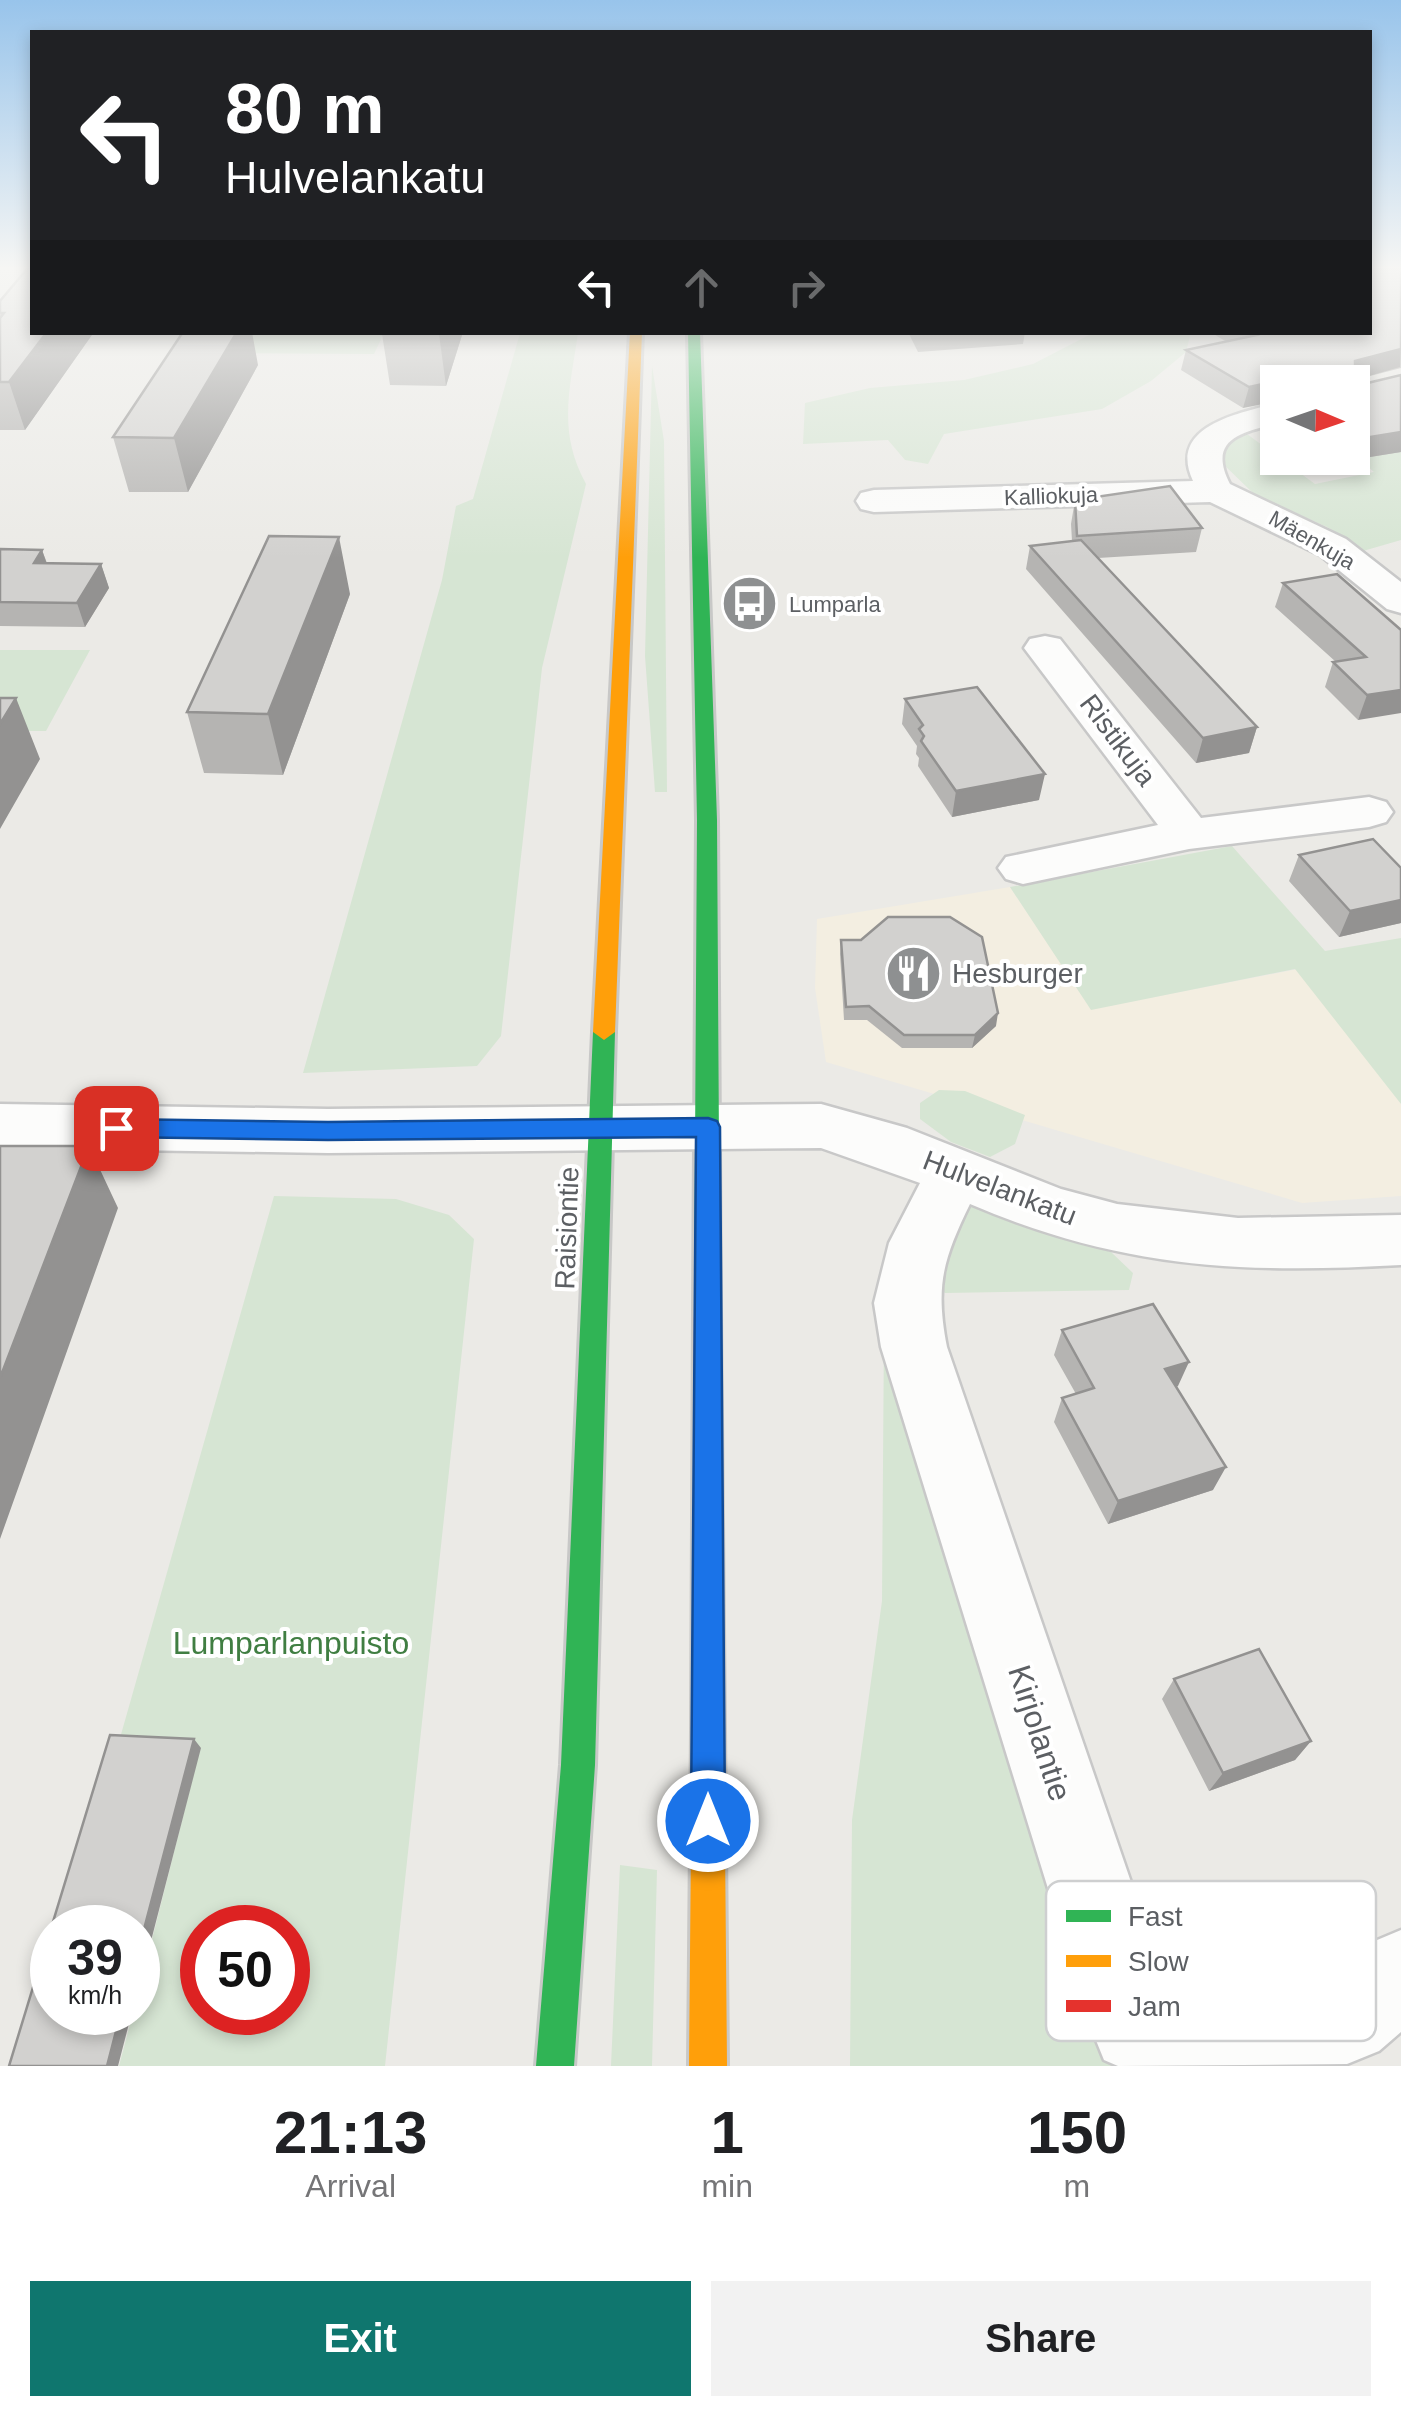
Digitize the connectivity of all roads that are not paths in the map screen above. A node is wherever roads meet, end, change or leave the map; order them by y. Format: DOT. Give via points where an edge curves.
graph roads {
  1 [pos="634,365"];
  2 [pos="695,365"];
  3 [pos="1260,418"];
  4 [pos="1216,491"];
  5 [pos="874,501"];
  6 [pos="1401,601"];
  7 [pos="1045,648"];
  8 [pos="1385,802"];
  9 [pos="1189,834"];
  10 [pos="1401,846"];
  11 [pos="1022,868"];
  12 [pos="0,1126"];
  13 [pos="708,1127"];
  14 [pos="600,1129"];
  15 [pos="955,1174"];
  16 [pos="1401,1240"];
  17 [pos="1088,1881"];
  18 [pos="1401,1974"];
  19 [pos="1376,1995"];
  20 [pos="555,2066"];
  21 [pos="708,2066"];
  1 -- 14 [label="main road, Raisiontie"];
  2 -- 13 [label="main road"];
  3 -- 4 [label="street" via="1239,423 1202,450"];
  4 -- 5 [label="street, Kalliokuja"];
  4 -- 6 [label="street, Mäenkuja" via="1333,547"];
  7 -- 9 [label="street, Ristikuja"];
  8 -- 9 [label="street"];
  8 -- 10 [label="street"];
  9 -- 11 [label="street"];
  12 -- 14 [label="street, Hulvelankatu"];
  13 -- 14 [label="street, Hulvelankatu"];
  13 -- 15 [label="street, Hulvelankatu" via="833,1128 871,1136"];
  13 -- 21 [label="main road"];
  14 -- 20 [label="main road, Raisiontie" via="578,1765"];
  15 -- 16 [label="street, Hulvelankatu" via="1076,1219 1142,1235 1219,1245"];
  15 -- 17 [label="street, Kirjolantie" via="920,1243 906,1303 914,1348"];
  18 -- 19 [label="street, Kirjolantie"];
}
